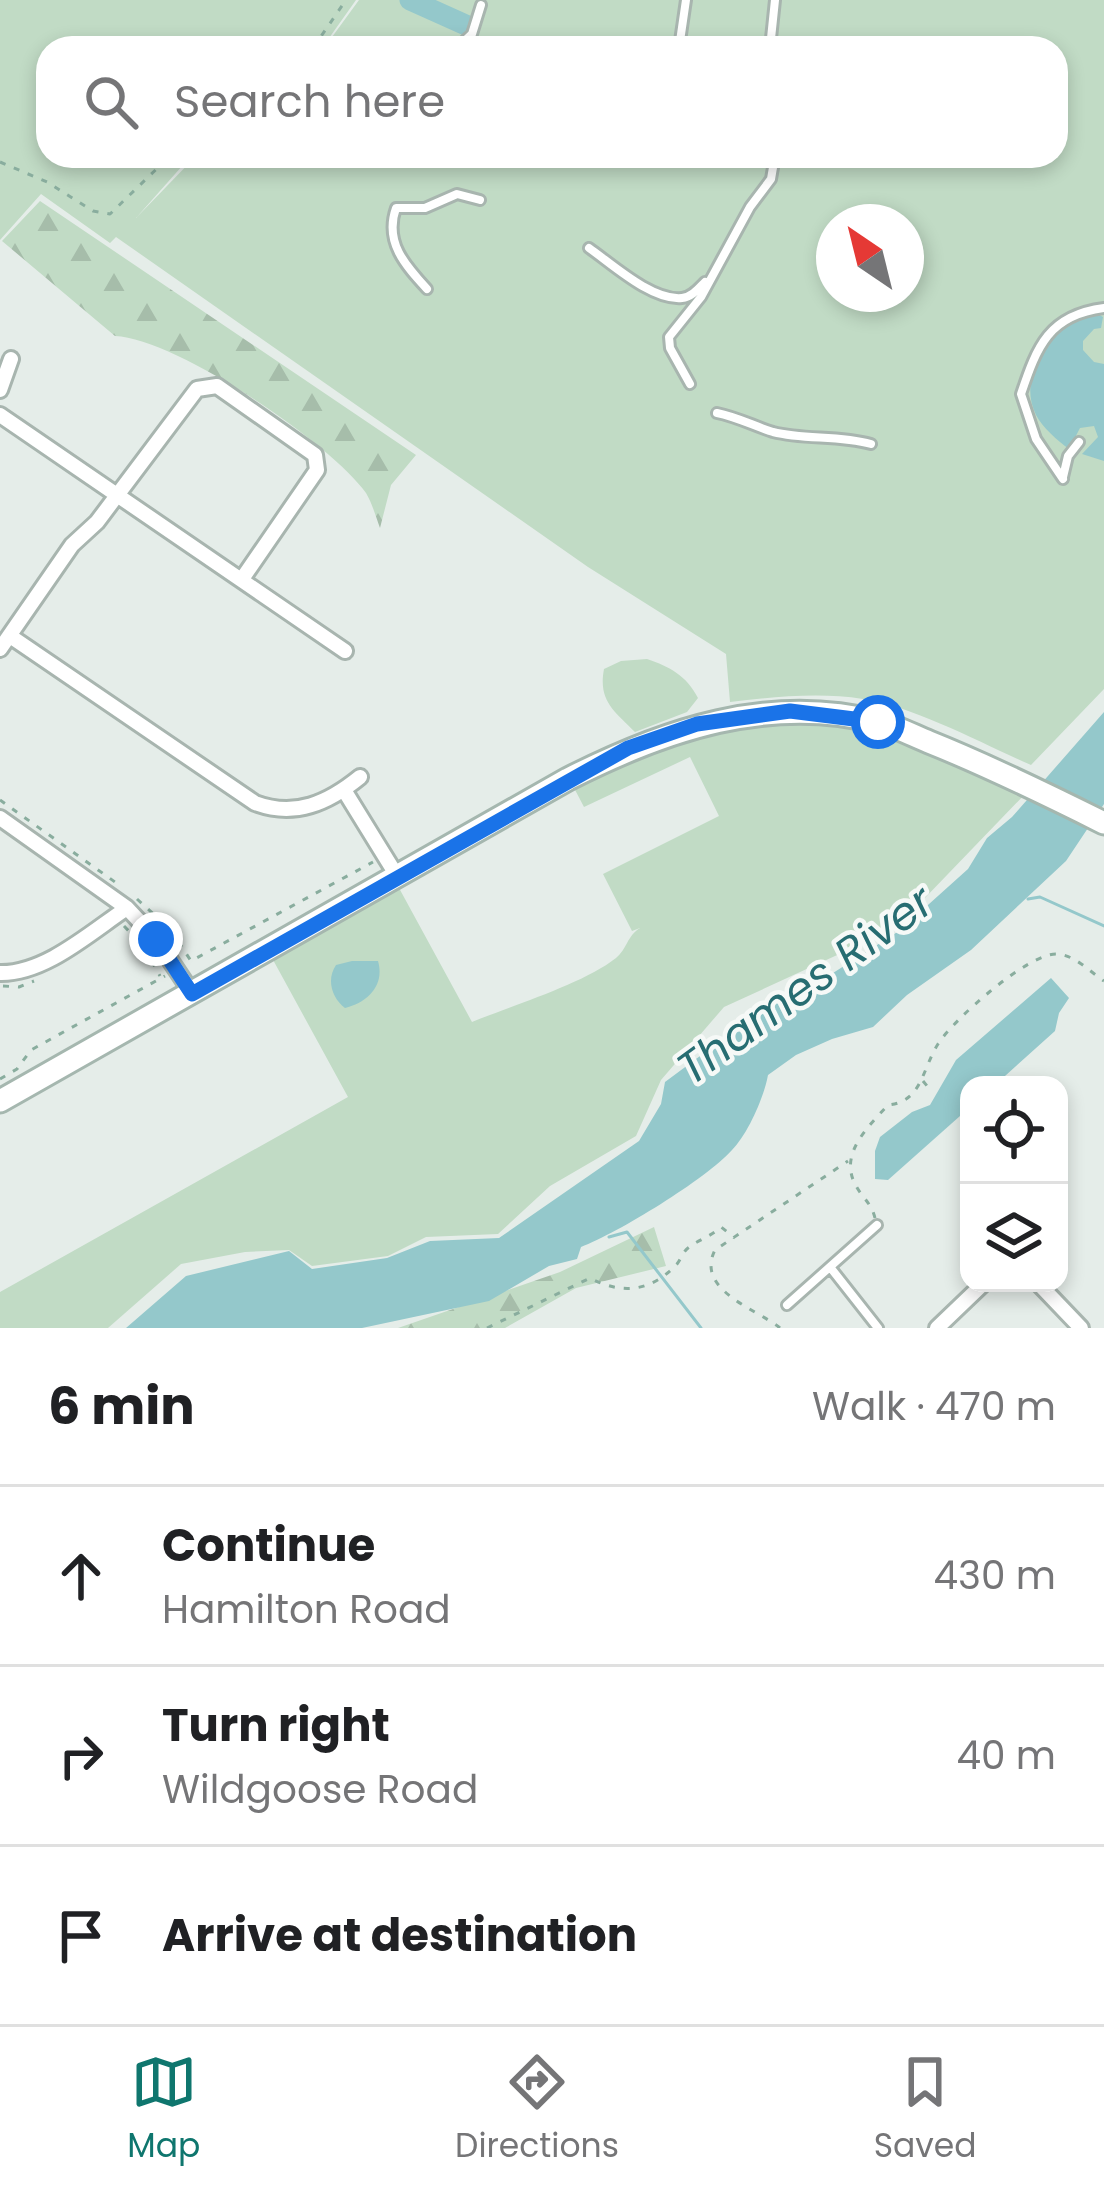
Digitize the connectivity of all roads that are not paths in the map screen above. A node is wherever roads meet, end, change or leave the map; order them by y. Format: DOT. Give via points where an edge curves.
graph roads {
  1 [pos="686,0"];
  2 [pos="776,0"];
  3 [pos="481,5"];
  4 [pos="468,36"];
  5 [pos="681,36"];
  6 [pos="772,36"];
  7 [pos="773,168"];
  8 [pos="480,200"];
  9 [pos="589,248"];
  10 [pos="715,272"];
  11 [pos="428,290"];
  12 [pos="1104,308"];
  13 [pos="11,359"];
  14 [pos="690,384"];
  15 [pos="0,389"];
  16 [pos="717,413"];
  17 [pos="0,415"];
  18 [pos="1079,442"];
  19 [pos="871,444"];
  20 [pos="117,495"];
  21 [pos="242,579"];
  22 [pos="5,643"];
  23 [pos="345,651"];
  24 [pos="360,777"];
  25 [pos="344,790"];
  26 [pos="0,818"];
  27 [pos="1104,824"];
  28 [pos="398,876"];
  29 [pos="131,902"];
  30 [pos="0,973"];
  31 [pos="192,994"];
  32 [pos="0,1101"];
  33 [pos="877,1225"];
  34 [pos="830,1267"];
  35 [pos="976,1292"];
  36 [pos="1047,1292"];
  37 [pos="787,1305"];
  38 [pos="878,1328"];
  39 [pos="938,1328"];
  40 [pos="1081,1328"];
  1 -- 5 [label="lane"];
  2 -- 6 [label="lane"];
  3 -- 4 [label="lane"];
  7 -- 10 [label="lane"];
  8 -- 11 [label="lane" via="457,194 425,208 396,208 393,243"];
  9 -- 10 [label="lane" via="636,283 676,298 693,294"];
  10 -- 14 [label="lane" via="669,337"];
  12 -- 18 [label="lane" via="1072,314 1050,331 1021,394 1036,439 1063,478"];
  13 -- 15 [label="street"];
  16 -- 19 [label="lane" via="775,432"];
  17 -- 20 [label="street"];
  20 -- 21 [label="street"];
  20 -- 21 [label="street" via="197,389 217,386 315,454 317,470"];
  20 -- 22 [label="street"];
  21 -- 23 [label="street"];
  22 -- 25 [label="street" via="255,802 297,811"];
  24 -- 25 [label="street"];
  25 -- 28 [label="street"];
  26 -- 29 [label="street"];
  27 -- 28 [label="main road" via="999,770 878,722 790,711 697,724 628,748"];
  28 -- 31 [label="main road"];
  29 -- 30 [label="street" via="36,965"];
  29 -- 31 [label="street"];
  31 -- 32 [label="main road"];
  33 -- 34 [label="lane"];
  34 -- 37 [label="lane"];
  34 -- 38 [label="lane"];
  35 -- 39 [label="street"];
  36 -- 40 [label="street"];
}
